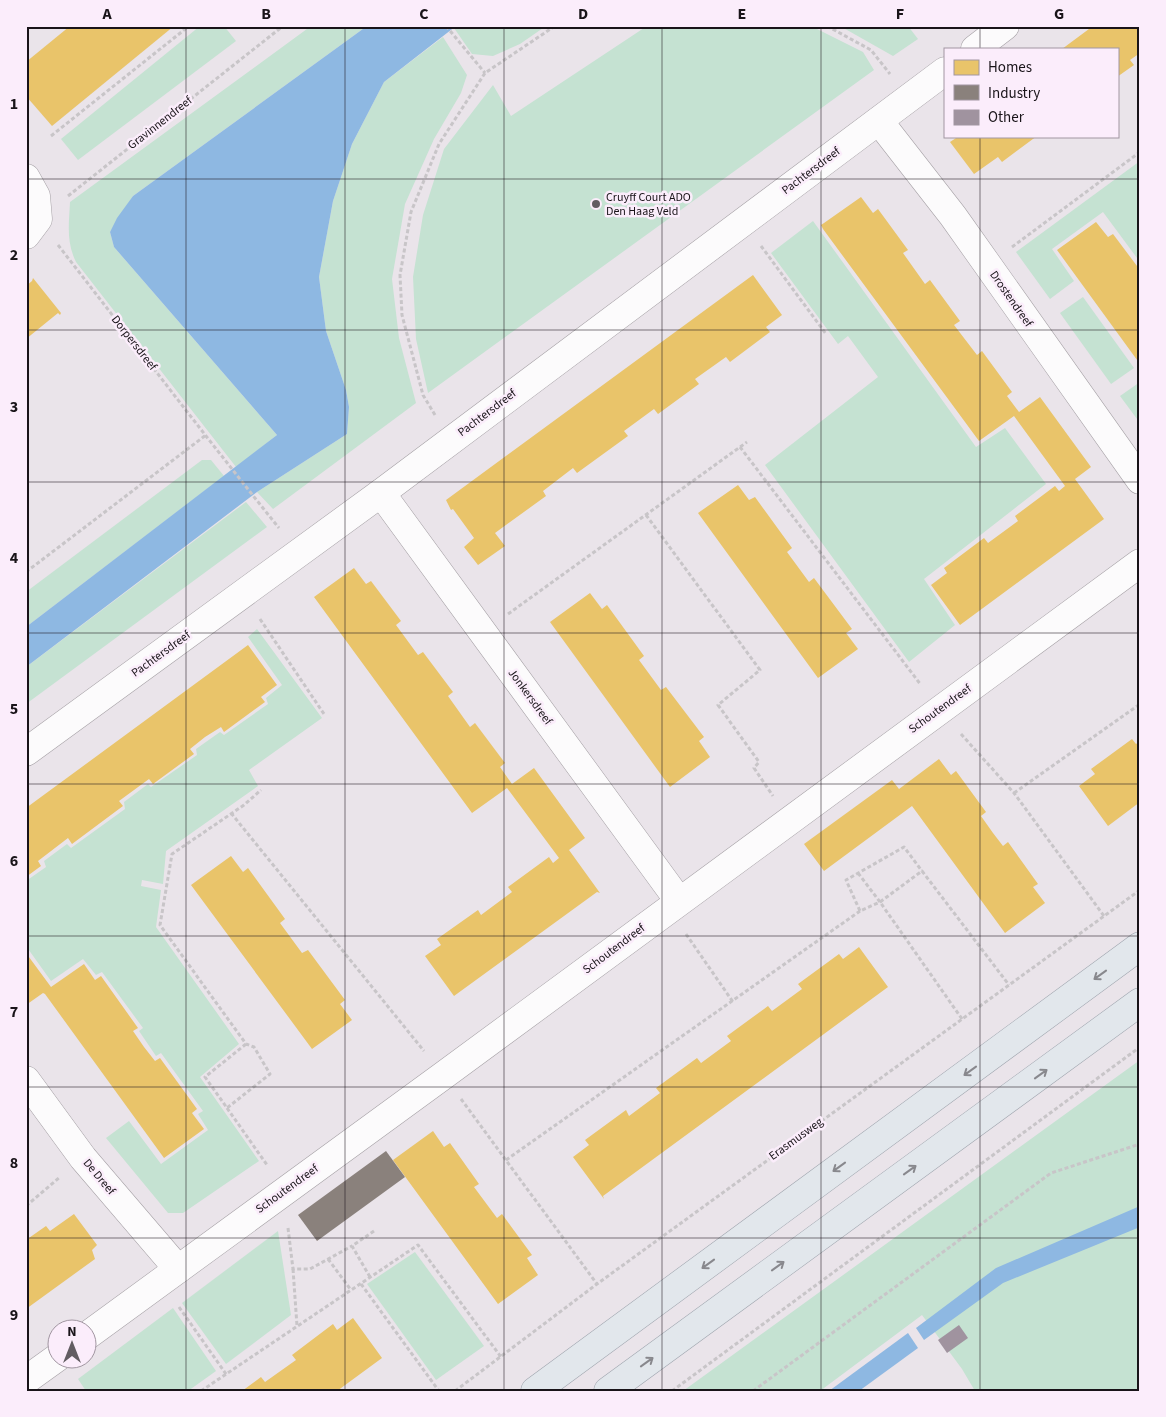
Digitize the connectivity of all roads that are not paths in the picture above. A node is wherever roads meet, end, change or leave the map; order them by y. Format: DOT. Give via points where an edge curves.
graph roads {
  1 [pos="1005,26"];
  2 [pos="976,48"];
  3 [pos="944,72"];
  4 [pos="879,121"];
  5 [pos="26,178"];
  6 [pos="32,227"];
  7 [pos="1140,480"];
  8 [pos="381,492"];
  9 [pos="1140,563"];
  10 [pos="26,752"];
  11 [pos="674,905"];
  12 [pos="1140,946"];
  13 [pos="1140,1002"];
  14 [pos="26,1080"];
  15 [pos="170,1275"];
  16 [pos="98,1328"];
  17 [pos="48,1364"];
  18 [pos="26,1380"];
  19 [pos="535,1391"];
  20 [pos="608,1391"];
  1 -- 2 [label="street"];
  3 -- 4 [label="street, Pachtersdreef"];
  4 -- 7 [label="street, Drostendreef" via="953,216"];
  4 -- 8 [label="street, Pachtersdreef"];
  5 -- 6 [label="street" via="36,196"];
  8 -- 10 [label="street, Pachtersdreef"];
  8 -- 11 [label="street, Jonkersdreef"];
  9 -- 11 [label="street, Schoutendreef"];
  11 -- 15 [label="street, Schoutendreef"];
  12 -- 19 [label="main road, one-way"];
  20 -- 13 [label="main road, one-way"];
  14 -- 15 [label="street, De Dreef"];
  15 -- 16 [label="street, Schoutendreef"];
  17 -- 18 [label="street"];
}
